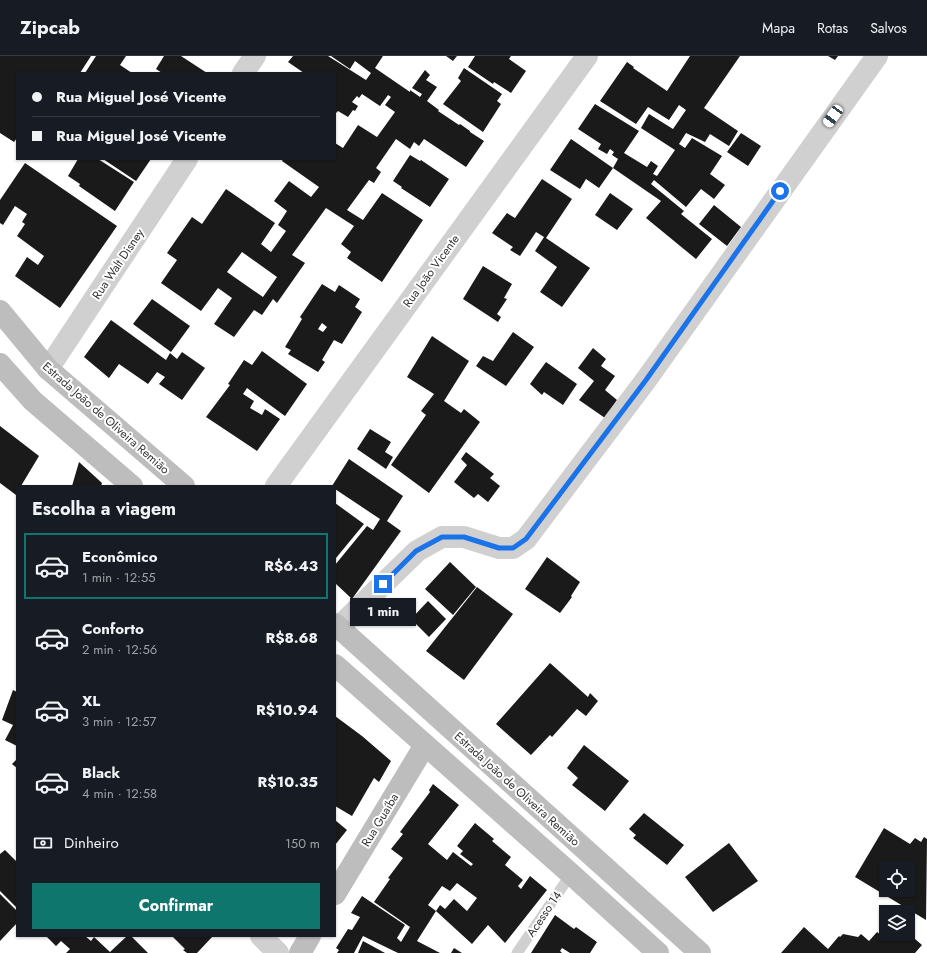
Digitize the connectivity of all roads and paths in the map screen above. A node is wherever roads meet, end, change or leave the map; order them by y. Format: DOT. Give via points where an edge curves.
graph roads {
  1 [pos="254,56"];
  2 [pos="587,56"];
  3 [pos="877,56"];
  4 [pos="244,72"];
  5 [pos="186,160"];
  6 [pos="0,311"];
  7 [pos="0,364"];
  8 [pos="48,369"];
  9 [pos="131,485"];
  10 [pos="183,485"];
  11 [pos="277,485"];
  12 [pos="337,626"];
  13 [pos="336,666"];
  14 [pos="425,745"];
  15 [pos="571,874"];
  16 [pos="336,892"];
  17 [pos="262,937"];
  18 [pos="309,937"];
  19 [pos="278,953"];
  20 [pos="300,953"];
  21 [pos="517,953"];
  22 [pos="658,953"];
  23 [pos="700,953"];
  1 -- 4 [label="street"];
  2 -- 11 [label="street, Rua João Vicente"];
  3 -- 12 [label="street" via="646,380 526,539 513,548 499,548 464,537 442,537 416,551"];
  5 -- 8 [label="street, Rua Walt Disney"];
  6 -- 8 [label="main road, Estrada João de Oliveira Remião"];
  7 -- 9 [label="main road" via="33,400"];
  8 -- 10 [label="main road, Estrada João de Oliveira Remião"];
  12 -- 23 [label="main road, Estrada João de Oliveira Remião"];
  13 -- 14 [label="main road"];
  14 -- 15 [label="main road"];
  14 -- 16 [label="main road, Rua Guaíba"];
  15 -- 21 [label="lane, Acesso 14"];
  15 -- 22 [label="main road"];
  17 -- 19 [label="street"];
  18 -- 20 [label="main road"];
}
